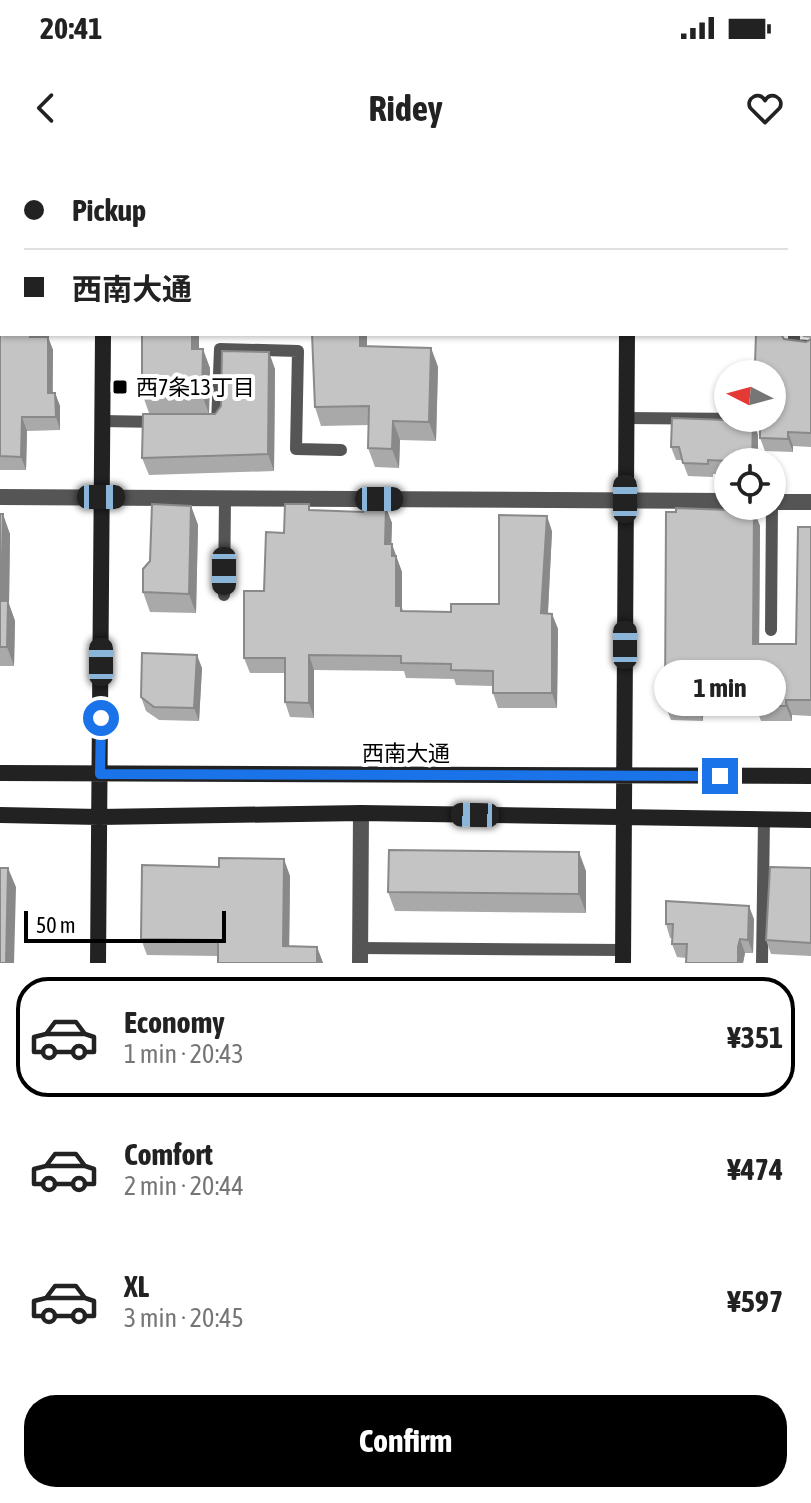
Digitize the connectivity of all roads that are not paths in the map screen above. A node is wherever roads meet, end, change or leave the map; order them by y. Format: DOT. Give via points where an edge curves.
graph roads {
  1 [pos="103,336"];
  2 [pos="229,336"];
  3 [pos="627,336"];
  4 [pos="794,336"];
  5 [pos="811,346"];
  6 [pos="229,349"];
  7 [pos="626,418"];
  8 [pos="714,419"];
  9 [pos="102,421"];
  10 [pos="175,422"];
  11 [pos="204,422"];
  12 [pos="341,450"];
  13 [pos="0,497"];
  14 [pos="101,497"];
  15 [pos="225,498"];
  16 [pos="625,499"];
  17 [pos="714,501"];
  18 [pos="786,502"];
  19 [pos="811,502"];
  20 [pos="772,520"];
  21 [pos="224,595"];
  22 [pos="771,630"];
  23 [pos="0,773"];
  24 [pos="100,774"];
  25 [pos="625,776"];
  26 [pos="811,776"];
  27 [pos="361,813"];
  28 [pos="0,815"];
  29 [pos="99,817"];
  30 [pos="625,819"];
  31 [pos="764,819"];
  32 [pos="811,820"];
  33 [pos="360,955"];
  34 [pos="623,957"];
  35 [pos="98,963"];
  36 [pos="762,963"];
  1 -- 9 [label="street"];
  2 -- 6 [label="lane"];
  3 -- 7 [label="street"];
  4 -- 5 [label="lane" via="794,345"];
  6 -- 11 [label="lane" via="220,349 218,423"];
  6 -- 12 [label="lane" via="298,351 296,449"];
  7 -- 8 [label="lane"];
  7 -- 16 [label="street"];
  9 -- 10 [label="lane"];
  9 -- 14 [label="street"];
  13 -- 14 [label="street"];
  14 -- 15 [label="street"];
  14 -- 24 [label="street"];
  15 -- 16 [label="street"];
  15 -- 21 [label="lane"];
  16 -- 17 [label="street"];
  16 -- 25 [label="street"];
  18 -- 19 [label="street"];
  20 -- 22 [label="lane"];
  23 -- 24 [label="street, 西南大通"];
  24 -- 25 [label="street, 西南大通"];
  24 -- 29 [label="street"];
  25 -- 26 [label="street, 西南大通"];
  25 -- 30 [label="street"];
  27 -- 29 [label="street"];
  27 -- 30 [label="street"];
  27 -- 33 [label="street"];
  28 -- 29 [label="street"];
  29 -- 35 [label="street"];
  30 -- 31 [label="street"];
  30 -- 34 [label="street"];
  31 -- 32 [label="street"];
  31 -- 36 [label="lane"];
  33 -- 34 [label="lane"];
}
